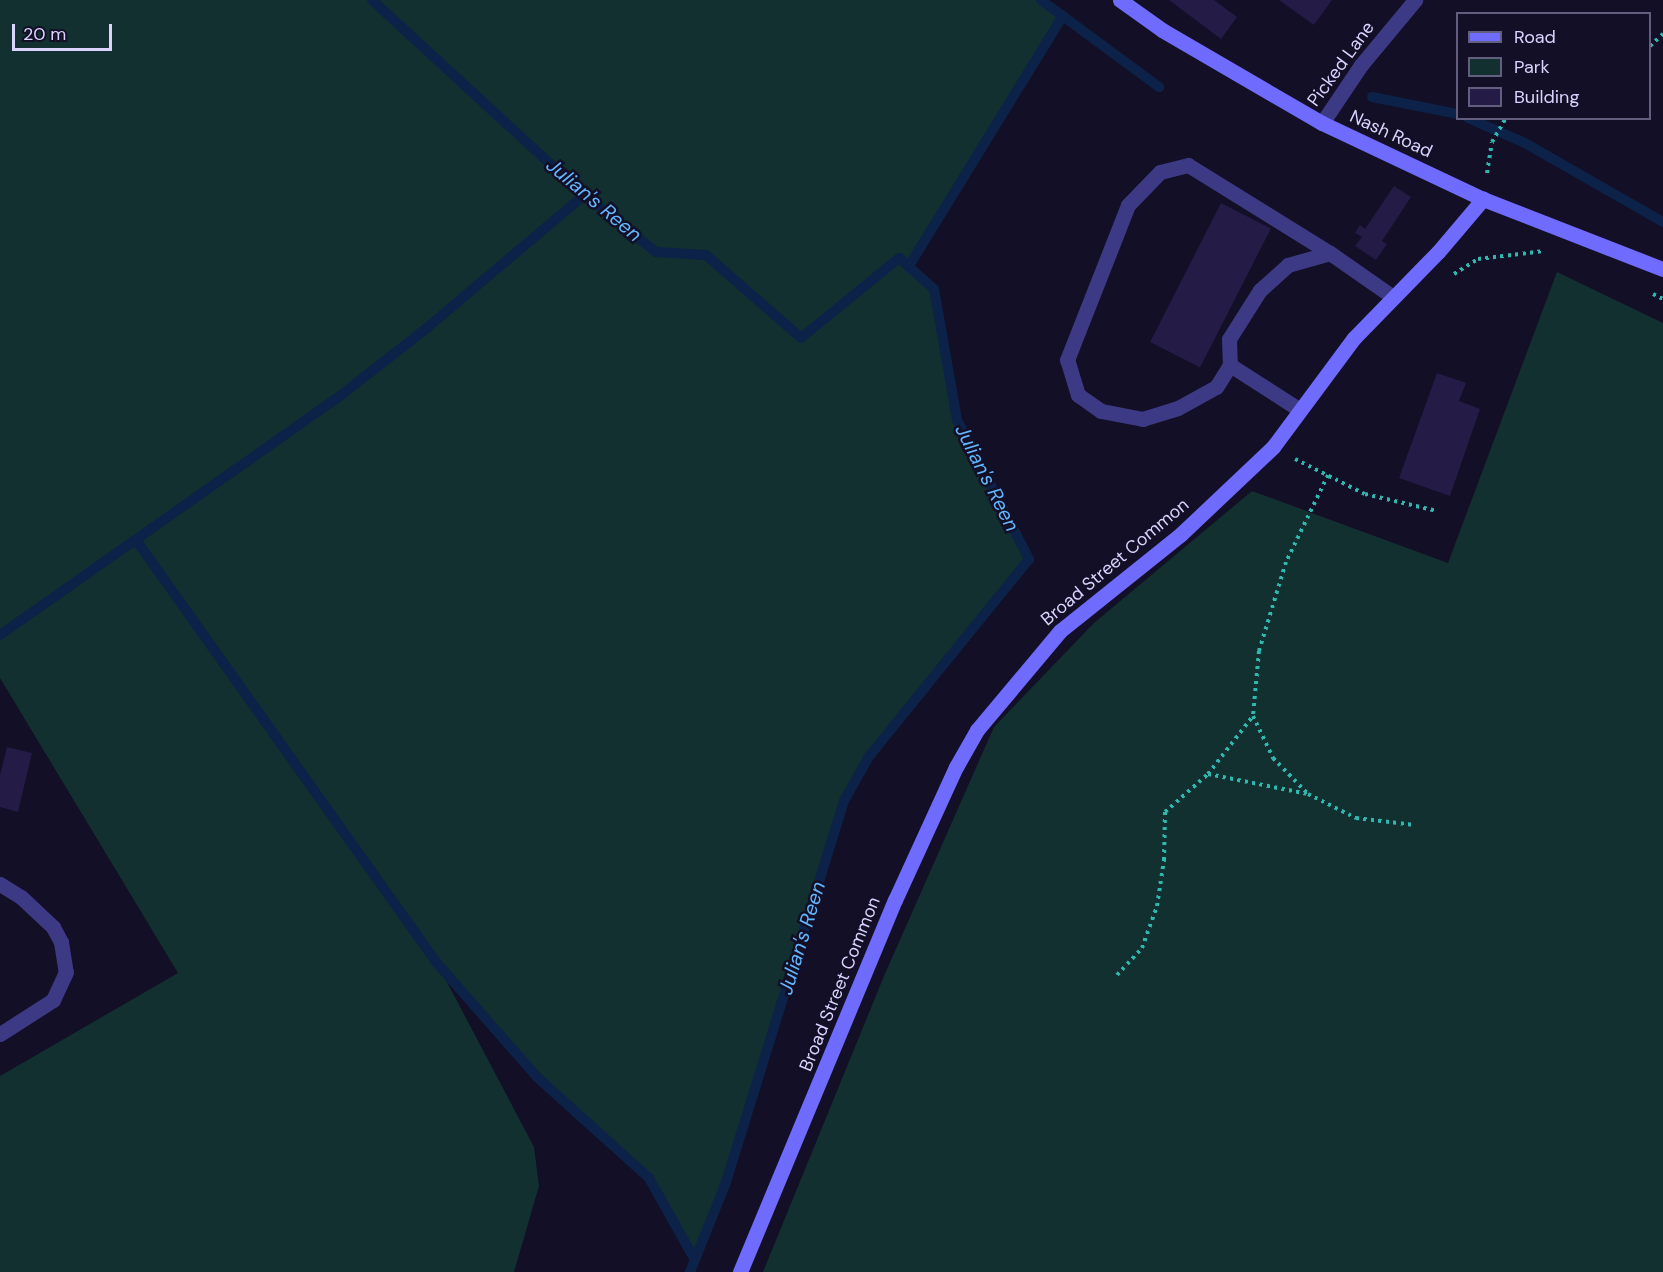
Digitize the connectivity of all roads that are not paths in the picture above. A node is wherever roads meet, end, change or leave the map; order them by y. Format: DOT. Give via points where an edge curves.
graph roads {
  1 [pos="1120,0"];
  2 [pos="1414,0"];
  3 [pos="1322,123"];
  4 [pos="1483,199"];
  5 [pos="1330,253"];
  6 [pos="1663,268"];
  7 [pos="1393,297"];
  8 [pos="1230,365"];
  9 [pos="1300,410"];
  10 [pos="0,884"];
  11 [pos="0,1034"];
  12 [pos="740,1272"];
  1 -- 3 [label="street, Nash Road" via="1162,30"];
  2 -- 3 [label="street, Picked Lane" via="1361,65"];
  3 -- 4 [label="street, Nash Road"];
  4 -- 6 [label="street, Nash Road"];
  4 -- 7 [label="street, Broad Street Common" via="1446,244"];
  5 -- 7 [label="street"];
  5 -- 8 [label="street" via="1288,265 1260,290 1229,339"];
  5 -- 8 [label="street" via="1188,165 1161,172 1128,205 1067,360 1078,395 1101,411 1143,419 1178,408 1216,387"];
  7 -- 9 [label="street, Broad Street Common" via="1354,338"];
  8 -- 9 [label="street"];
  9 -- 12 [label="street, Broad Street Common" via="1273,447 1181,534 1060,631 977,730 895,900"];
  10 -- 11 [label="street" via="21,897 53,927 61,942 66,972 53,1000"];
}
